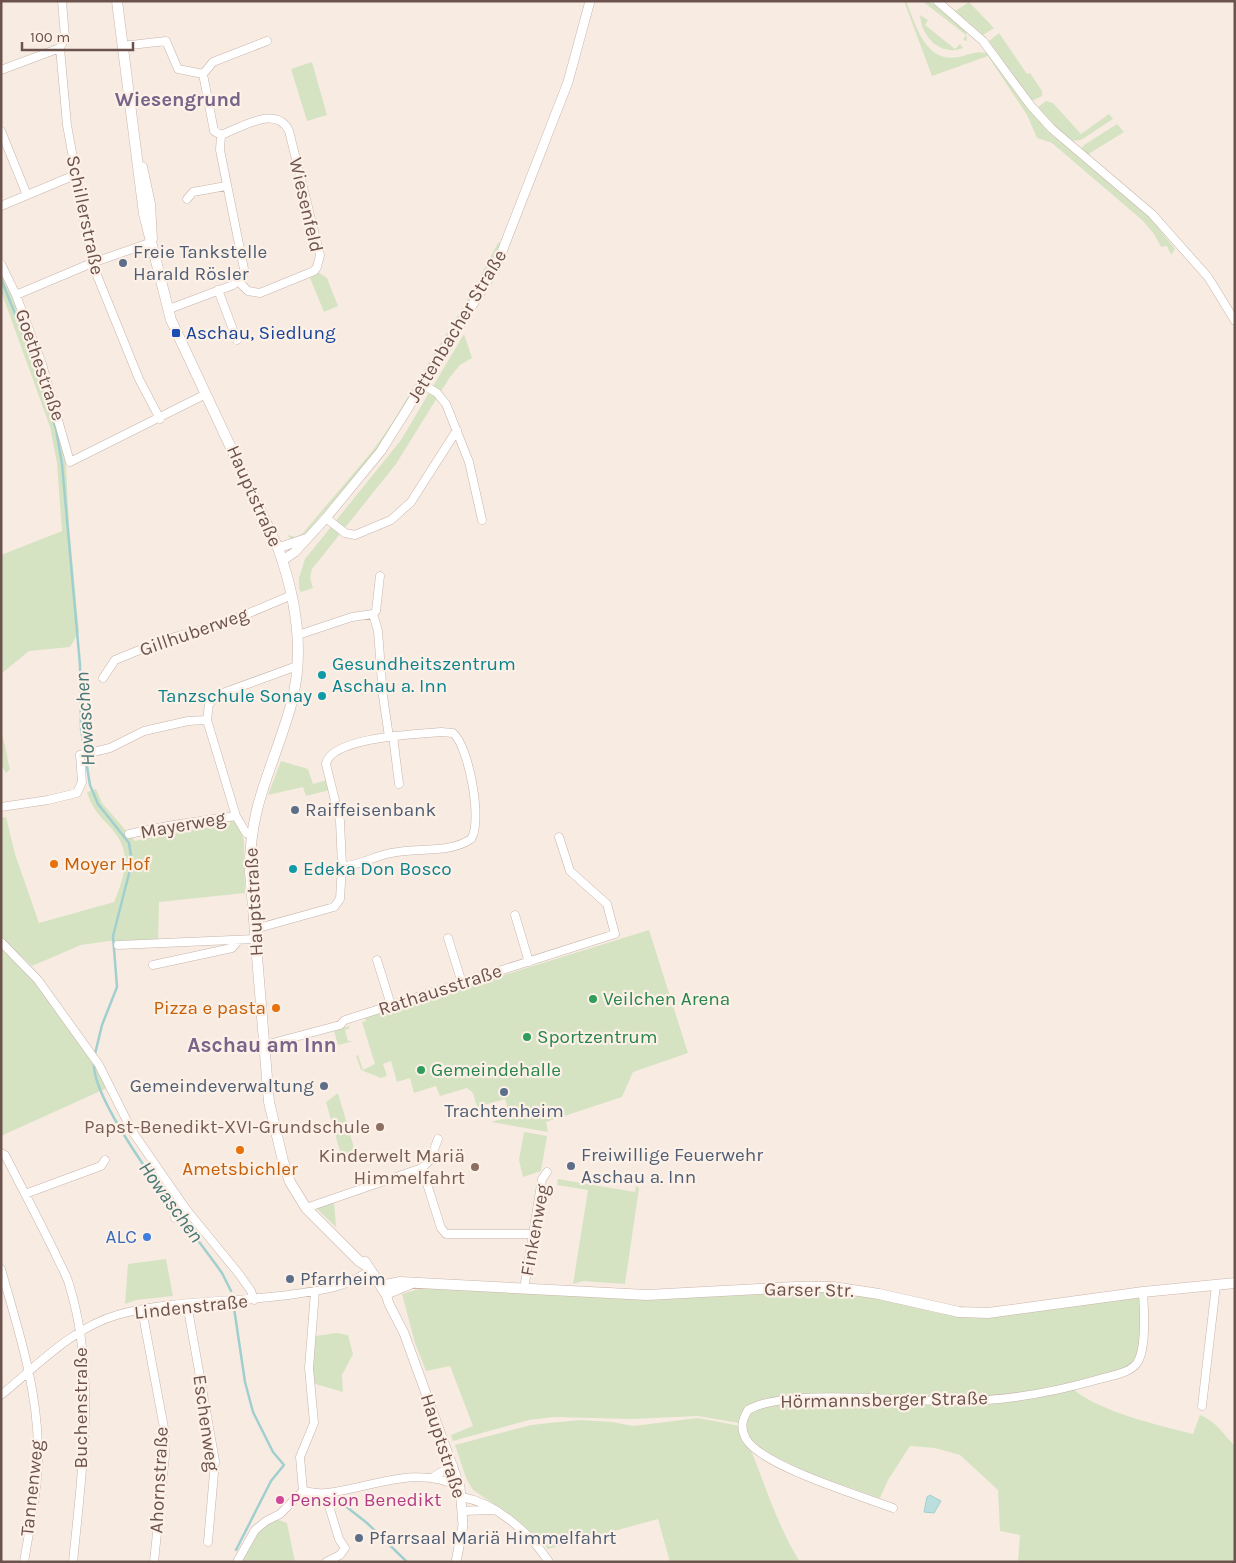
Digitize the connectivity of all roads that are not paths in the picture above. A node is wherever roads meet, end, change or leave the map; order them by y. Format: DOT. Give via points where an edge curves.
graph roads {
  1 [pos="62,1"];
  2 [pos="118,1"];
  3 [pos="590,1"];
  4 [pos="937,1"];
  5 [pos="267,41"];
  6 [pos="122,46"];
  7 [pos="60,48"];
  8 [pos="1,70"];
  9 [pos="203,74"];
  10 [pos="1,130"];
  11 [pos="221,135"];
  12 [pos="303,148"];
  13 [pos="294,151"];
  14 [pos="75,175"];
  15 [pos="226,186"];
  16 [pos="27,196"];
  17 [pos="187,199"];
  18 [pos="1,206"];
  19 [pos="152,242"];
  20 [pos="92,263"];
  21 [pos="1,264"];
  22 [pos="238,281"];
  23 [pos="218,290"];
  24 [pos="16,295"];
  25 [pos="169,309"];
  26 [pos="1235,321"];
  27 [pos="237,340"];
  28 [pos="422,384"];
  29 [pos="206,394"];
  30 [pos="160,419"];
  31 [pos="457,430"];
  32 [pos="326,518"];
  33 [pos="482,520"];
  34 [pos="305,538"];
  35 [pos="278,548"];
  36 [pos="283,560"];
  37 [pos="380,576"];
  38 [pos="292,595"];
  39 [pos="372,614"];
  40 [pos="298,636"];
  41 [pos="297,666"];
  42 [pos="103,678"];
  43 [pos="207,720"];
  44 [pos="391,736"];
  45 [pos="399,784"];
  46 [pos="1,807"];
  47 [pos="236,816"];
  48 [pos="130,834"];
  49 [pos="251,835"];
  50 [pos="559,837"];
  51 [pos="342,866"];
  52 [pos="515,915"];
  53 [pos="255,934"];
  54 [pos="448,938"];
  55 [pos="1,942"];
  56 [pos="237,942"];
  57 [pos="118,945"];
  58 [pos="377,960"];
  59 [pos="529,962"];
  60 [pos="153,965"];
  61 [pos="462,983"];
  62 [pos="391,1005"];
  63 [pos="264,1046"];
  64 [pos="438,1139"];
  65 [pos="1,1153"];
  66 [pos="105,1160"];
  67 [pos="422,1168"];
  68 [pos="547,1172"];
  69 [pos="25,1194"];
  70 [pos="306,1208"];
  71 [pos="184,1210"];
  72 [pos="175,1218"];
  73 [pos="532,1234"];
  74 [pos="369,1268"];
  75 [pos="1,1270"];
  76 [pos="1235,1283"];
  77 [pos="1216,1285"];
  78 [pos="524,1289"];
  79 [pos="315,1292"];
  80 [pos="385,1292"];
  81 [pos="1143,1292"];
  82 [pos="254,1300"];
  83 [pos="187,1304"];
  84 [pos="142,1310"];
  85 [pos="80,1332"];
  86 [pos="31,1372"];
  87 [pos="1,1395"];
  88 [pos="1202,1406"];
  89 [pos="453,1466"];
  90 [pos="433,1477"];
  91 [pos="460,1487"];
  92 [pos="303,1491"];
  93 [pos="326,1493"];
  94 [pos="462,1497"];
  95 [pos="893,1508"];
  96 [pos="492,1510"];
  97 [pos="463,1511"];
  98 [pos="208,1542"];
  99 [pos="24,1562"];
  100 [pos="73,1562"];
  101 [pos="154,1562"];
  102 [pos="237,1562"];
  103 [pos="326,1562"];
  104 [pos="456,1562"];
  105 [pos="549,1562"];
  1 -- 7 [label="street, Schillerstraße" via="65,37"];
  2 -- 6 [label="main road, Hauptstraße"];
  3 -- 28 [label="street, Jettenbacher Straße" via="568,82 503,252"];
  4 -- 26 [label="street" via="983,41 1031,106 1072,149 1152,214 1208,277"];
  5 -- 9 [label="street" via="213,62"];
  6 -- 9 [label="street" via="166,42 178,69"];
  6 -- 19 [label="main road, Hauptstraße" via="144,214"];
  7 -- 8 [label="street"];
  7 -- 14 [label="street, Schillerstraße"];
  9 -- 11 [label="street" via="214,131"];
  10 -- 16 [label="street"];
  11 -- 13 [label="street, Wiesenfeld" via="272,117 286,126"];
  11 -- 15 [label="street"];
  12 -- 13 [label="street"];
  13 -- 22 [label="street, Wiesenfeld" via="320,255 317,267 307,275 260,293 248,291"];
  14 -- 16 [label="street"];
  14 -- 20 [label="street, Schillerstraße"];
  15 -- 17 [label="street" via="193,192"];
  15 -- 22 [label="street" via="244,269"];
  16 -- 18 [label="street"];
  19 -- 20 [label="street"];
  19 -- 25 [label="main road, Hauptstraße"];
  20 -- 24 [label="street"];
  20 -- 30 [label="street, Schillerstraße" via="139,379"];
  21 -- 24 [label="street, Goethestraße"];
  22 -- 23 [label="street"];
  23 -- 25 [label="street"];
  23 -- 27 [label="street"];
  24 -- 30 [label="street, Goethestraße" via="61,424 68,460 75,461"];
  25 -- 29 [label="main road, Hauptstraße" via="179,324 186,351"];
  28 -- 31 [label="street" via="442,397"];
  28 -- 32 [label="street, Jettenbacher Straße" via="381,451"];
  29 -- 30 [label="street"];
  29 -- 35 [label="main road, Hauptstraße"];
  31 -- 32 [label="street" via="411,502 391,520 355,535 345,533"];
  31 -- 33 [label="street" via="469,462"];
  32 -- 34 [label="street, Jettenbacher Straße"];
  34 -- 35 [label="street, Jettenbacher Straße"];
  34 -- 36 [label="street, Jettenbacher Straße" via="295,552"];
  35 -- 36 [label="main road, Hauptstraße"];
  36 -- 38 [label="main road, Hauptstraße"];
  37 -- 39 [label="street" via="376,611"];
  38 -- 40 [label="main road, Hauptstraße"];
  38 -- 42 [label="street, Gillhuberweg" via="228,622 164,640 115,660"];
  39 -- 40 [label="street" via="352,617"];
  39 -- 44 [label="street" via="378,631 383,696"];
  40 -- 41 [label="main road, Hauptstraße"];
  41 -- 43 [label="street" via="220,694 209,704"];
  41 -- 49 [label="main road, Hauptstraße" via="291,706 258,799"];
  43 -- 46 [label="street" via="144,731 110,748 80,755 82,782 76,793"];
  43 -- 47 [label="street"];
  44 -- 45 [label="street"];
  44 -- 51 [label="street" via="338,749 327,759 340,821"];
  44 -- 51 [label="street" via="441,732 457,736 470,778 475,833 462,844 392,852 353,866"];
  47 -- 48 [label="street, Mayerweg"];
  47 -- 49 [label="street" via="246,833"];
  49 -- 53 [label="main road, Hauptstraße"];
  50 -- 59 [label="street, Rathausstraße" via="570,871 607,904 616,934"];
  51 -- 53 [label="street" via="340,899 334,907"];
  52 -- 59 [label="street"];
  53 -- 56 [label="street"];
  53 -- 63 [label="main road, Hauptstraße"];
  54 -- 61 [label="street"];
  55 -- 71 [label="street" via="30,970 99,1065 132,1131"];
  56 -- 57 [label="street"];
  56 -- 60 [label="street" via="232,948"];
  58 -- 62 [label="street"];
  59 -- 61 [label="street, Rathausstraße"];
  61 -- 62 [label="street, Rathausstraße"];
  62 -- 63 [label="street, Rathausstraße" via="345,1020 340,1025"];
  63 -- 70 [label="main road, Hauptstraße" via="271,1115 290,1182"];
  64 -- 67 [label="street" via="430,1160"];
  65 -- 69 [label="street, Buchenstraße"];
  66 -- 69 [label="street" via="101,1166"];
  67 -- 70 [label="street"];
  67 -- 73 [label="street" via="441,1228 446,1234"];
  68 -- 73 [label="street, Finkenweg" via="542,1179"];
  69 -- 85 [label="street, Buchenstraße" via="69,1283"];
  70 -- 74 [label="main road, Hauptstraße" via="358,1261"];
  71 -- 72 [label="street"];
  71 -- 82 [label="street" via="239,1274"];
  73 -- 78 [label="street, Finkenweg"];
  74 -- 79 [label="street, Lindenstraße" via="349,1284"];
  74 -- 80 [label="main road, Hauptstraße"];
  75 -- 86 [label="street, Tannenweg"];
  76 -- 77 [label="main road, Garser Str."];
  77 -- 81 [label="main road, Garser Str."];
  77 -- 88 [label="street"];
  78 -- 80 [label="main road, Garser Str." via="392,1282"];
  78 -- 81 [label="main road, Garser Str." via="647,1294 833,1287 960,1312 988,1313"];
  79 -- 82 [label="street, Lindenstraße"];
  79 -- 92 [label="street" via="309,1368 314,1423 300,1458"];
  80 -- 89 [label="street, Hauptstraße" via="404,1333"];
  81 -- 95 [label="street, Hörmannsberger Straße" via="1144,1331 1139,1359 1127,1371 1072,1387 1017,1397 947,1401 792,1399 758,1404 748,1410 742,1424 746,1439 763,1454"];
  82 -- 83 [label="street, Lindenstraße"];
  83 -- 84 [label="street, Lindenstraße"];
  83 -- 98 [label="street, Eschenweg" via="215,1461"];
  84 -- 85 [label="street, Lindenstraße" via="116,1315"];
  84 -- 101 [label="street, Ahornstraße" via="164,1428"];
  85 -- 86 [label="street, Lindenstraße"];
  85 -- 100 [label="street, Buchenstraße" via="86,1394 85,1434"];
  86 -- 87 [label="street, Lindenstraße"];
  86 -- 99 [label="street, Tannenweg" via="38,1450"];
  89 -- 90 [label="street"];
  89 -- 91 [label="street, Hauptstraße"];
  90 -- 91 [label="street"];
  90 -- 93 [label="street" via="382,1480"];
  91 -- 94 [label="street, Hauptstraße"];
  92 -- 93 [label="street"];
  92 -- 102 [label="street" via="280,1514 255,1530"];
  93 -- 103 [label="street" via="345,1548 340,1556"];
  94 -- 96 [label="street" via="480,1500"];
  94 -- 97 [label="street, Hauptstraße"];
  96 -- 97 [label="street"];
  96 -- 105 [label="street" via="525,1533"];
  97 -- 104 [label="street, Hauptstraße" via="463,1531"];
}
